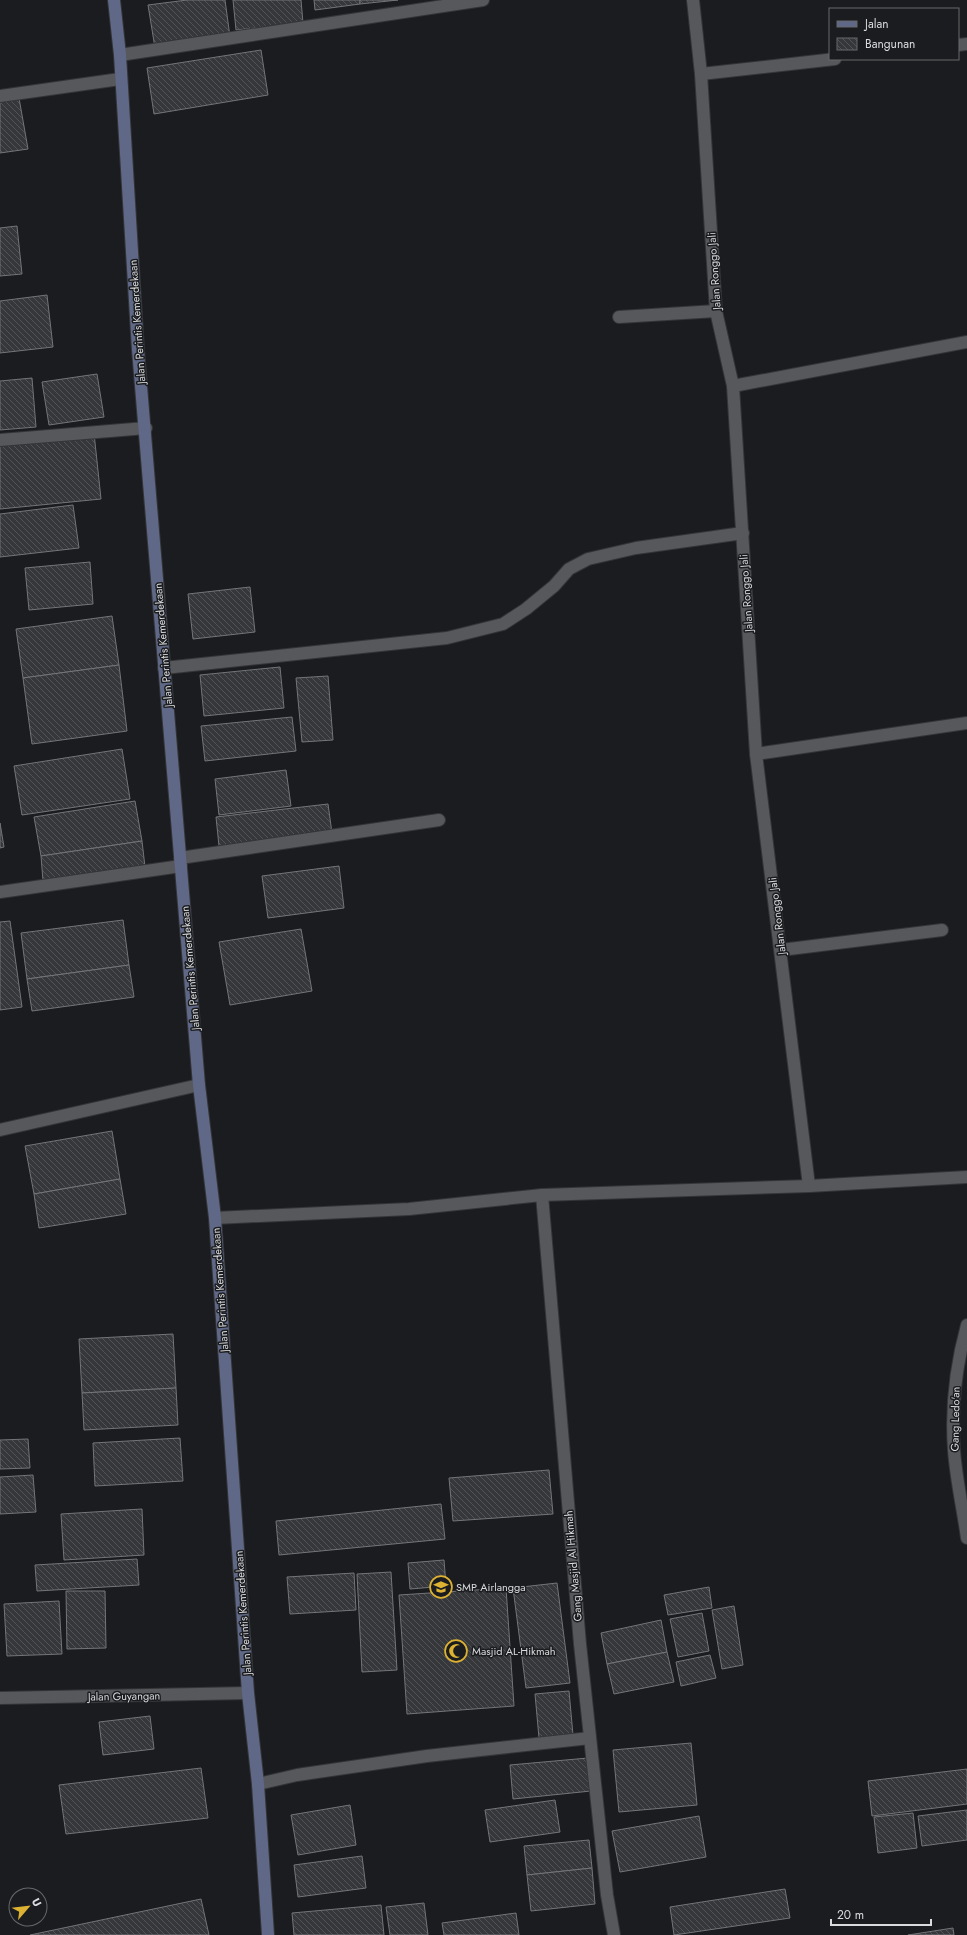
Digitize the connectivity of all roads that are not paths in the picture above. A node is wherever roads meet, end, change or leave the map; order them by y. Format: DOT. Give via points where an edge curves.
graph roads {
  1 [pos="114,0"];
  2 [pos="482,0"];
  3 [pos="693,0"];
  4 [pos="120,55"];
  5 [pos="829,60"];
  6 [pos="701,74"];
  7 [pos="120,79"];
  8 [pos="0,96"];
  9 [pos="716,311"];
  10 [pos="619,317"];
  11 [pos="967,342"];
  12 [pos="732,386"];
  13 [pos="146,428"];
  14 [pos="0,440"];
  15 [pos="742,533"];
  16 [pos="164,668"];
  17 [pos="967,722"];
  18 [pos="756,754"];
  19 [pos="439,820"];
  20 [pos="181,862"];
  21 [pos="0,892"];
  22 [pos="942,930"];
  23 [pos="781,950"];
  24 [pos="199,1085"];
  25 [pos="0,1130"];
  26 [pos="967,1176"];
  27 [pos="809,1186"];
  28 [pos="542,1195"];
  29 [pos="215,1218"];
  30 [pos="967,1325"];
  31 [pos="967,1538"];
  32 [pos="248,1693"];
  33 [pos="0,1698"];
  34 [pos="590,1738"];
  35 [pos="258,1784"];
  36 [pos="268,1935"];
  37 [pos="614,1935"];
  1 -- 4 [label="main road, Jalan Perintis Kemerdekaan"];
  2 -- 4 [label="street"];
  3 -- 6 [label="street, Jalan Ronggo Jali"];
  4 -- 7 [label="main road, Jalan Perintis Kemerdekaan"];
  5 -- 6 [label="street"];
  6 -- 9 [label="street, Jalan Ronggo Jali"];
  7 -- 8 [label="street"];
  7 -- 13 [label="main road, Jalan Perintis Kemerdekaan" via="137,342"];
  9 -- 10 [label="street"];
  9 -- 12 [label="street, Jalan Ronggo Jali"];
  11 -- 12 [label="street"];
  12 -- 15 [label="street, Jalan Ronggo Jali"];
  13 -- 14 [label="street"];
  13 -- 16 [label="main road, Jalan Perintis Kemerdekaan"];
  15 -- 16 [label="street" via="636,548 588,559 569,569 554,586 503,624 447,638"];
  15 -- 18 [label="street, Jalan Ronggo Jali"];
  16 -- 20 [label="main road, Jalan Perintis Kemerdekaan"];
  17 -- 18 [label="street"];
  18 -- 23 [label="street, Jalan Ronggo Jali"];
  19 -- 20 [label="street"];
  20 -- 21 [label="street"];
  20 -- 24 [label="main road, Jalan Perintis Kemerdekaan"];
  22 -- 23 [label="street"];
  23 -- 27 [label="street, Jalan Ronggo Jali"];
  24 -- 25 [label="street"];
  24 -- 29 [label="main road, Jalan Perintis Kemerdekaan"];
  26 -- 27 [label="street"];
  27 -- 28 [label="street"];
  28 -- 29 [label="street" via="409,1209"];
  28 -- 34 [label="street, Gang Masjid Al Hikmah"];
  29 -- 32 [label="main road, Jalan Perintis Kemerdekaan"];
  30 -- 31 [label="street, Gang Ledo'an" via="959,1354 954,1396 954,1450"];
  32 -- 33 [label="street, Jalan Guyangan"];
  32 -- 35 [label="main road, Jalan Perintis Kemerdekaan"];
  34 -- 35 [label="street" via="419,1757 297,1775"];
  34 -- 37 [label="street, Gang Masjid Al Hikmah" via="607,1895"];
  35 -- 36 [label="main road, Jalan Perintis Kemerdekaan"];
}
